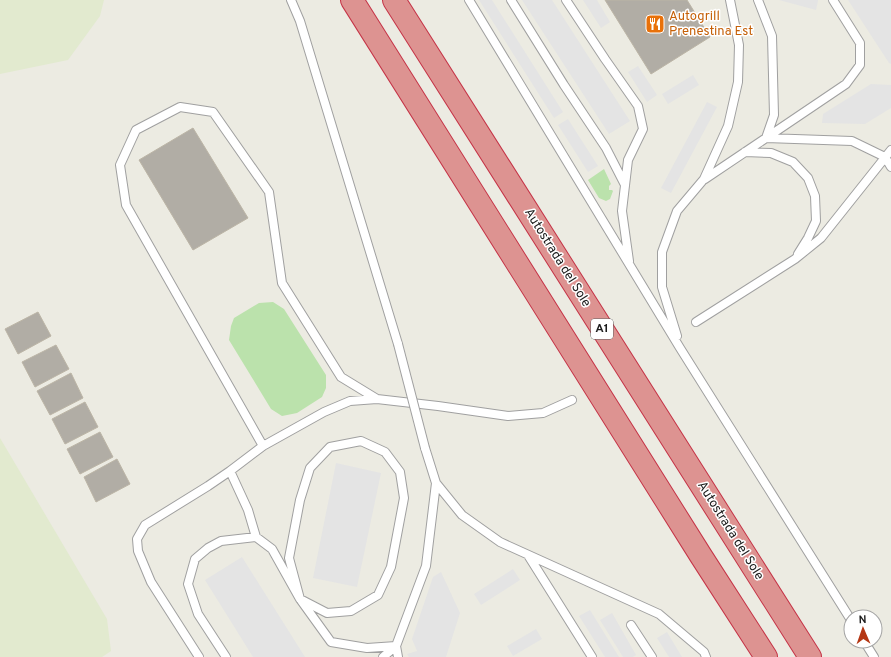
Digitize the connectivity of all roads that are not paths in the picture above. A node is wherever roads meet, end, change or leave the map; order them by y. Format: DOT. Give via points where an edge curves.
graph roads {
  1 [pos="291,0"];
  2 [pos="352,0"];
  3 [pos="394,0"];
  4 [pos="469,0"];
  5 [pos="511,0"];
  6 [pos="566,0"];
  7 [pos="730,0"];
  8 [pos="758,0"];
  9 [pos="833,0"];
  10 [pos="766,138"];
  11 [pos="891,150"];
  12 [pos="745,152"];
  13 [pos="885,157"];
  14 [pos="891,167"];
  15 [pos="704,179"];
  16 [pos="625,186"];
  17 [pos="795,259"];
  18 [pos="629,264"];
  19 [pos="696,322"];
  20 [pos="680,348"];
  21 [pos="377,399"];
  22 [pos="572,400"];
  23 [pos="263,446"];
  24 [pos="230,471"];
  25 [pos="436,483"];
  26 [pos="256,537"];
  27 [pos="527,554"];
  28 [pos="300,599"];
  29 [pos="844,609"];
  30 [pos="631,625"];
  31 [pos="396,646"];
  32 [pos="199,657"];
  33 [pos="226,657"];
  34 [pos="383,657"];
  35 [pos="398,657"];
  36 [pos="592,657"];
  37 [pos="652,657"];
  38 [pos="706,657"];
  39 [pos="766,657"];
  40 [pos="810,657"];
  1 -- 25 [label="lane, bridge" via="300,21 398,344"];
  2 -- 39 [label="highway"];
  3 -- 40 [label="highway, Autostrada del Sole / A1"];
  4 -- 18 [label="lane"];
  5 -- 16 [label="lane" via="606,148"];
  6 -- 16 [label="lane" via="638,106 643,129 628,160"];
  7 -- 15 [label="lane" via="739,45 738,82 728,126"];
  8 -- 10 [label="lane" via="772,36 774,115"];
  9 -- 10 [label="lane" via="860,43 860,65 846,84"];
  10 -- 12 [label="lane"];
  10 -- 13 [label="lane" via="852,141"];
  11 -- 13 [label="lane"];
  12 -- 15 [label="lane"];
  12 -- 17 [label="lane" via="771,153 793,162 808,178 815,196 816,220"];
  13 -- 14 [label="lane"];
  13 -- 17 [label="lane" via="821,238"];
  15 -- 20 [label="lane" via="677,212 662,252 662,287"];
  16 -- 18 [label="lane" via="622,211"];
  17 -- 19 [label="lane"];
  18 -- 20 [label="lane"];
  20 -- 29 [label="lane"];
  21 -- 22 [label="lane" via="508,416 543,413"];
  21 -- 23 [label="lane" via="350,402 324,412"];
  21 -- 23 [label="lane" via="341,377 282,283 269,192 213,112 180,107 136,130 120,165 126,205"];
  23 -- 24 [label="lane"];
  24 -- 26 [label="lane" via="248,510"];
  24 -- 32 [label="lane" via="145,525 137,539 138,551 151,582"];
  25 -- 27 [label="lane" via="462,515 500,542"];
  25 -- 31 [label="lane" via="426,566"];
  26 -- 28 [label="lane" via="272,549"];
  26 -- 33 [label="lane" via="221,541 208,548 195,559 188,584 198,614"];
  27 -- 36 [label="lane"];
  27 -- 38 [label="lane" via="659,614 704,652"];
  28 -- 28 [label="lane" via="289,558 300,500 310,468 330,447 360,441 385,452 400,472 404,498 391,567 378,594 351,611 327,613"];
  28 -- 31 [label="lane" via="331,642 367,648"];
  30 -- 37 [label="lane"];
  31 -- 34 [label="lane"];
  31 -- 35 [label="lane"];
}
